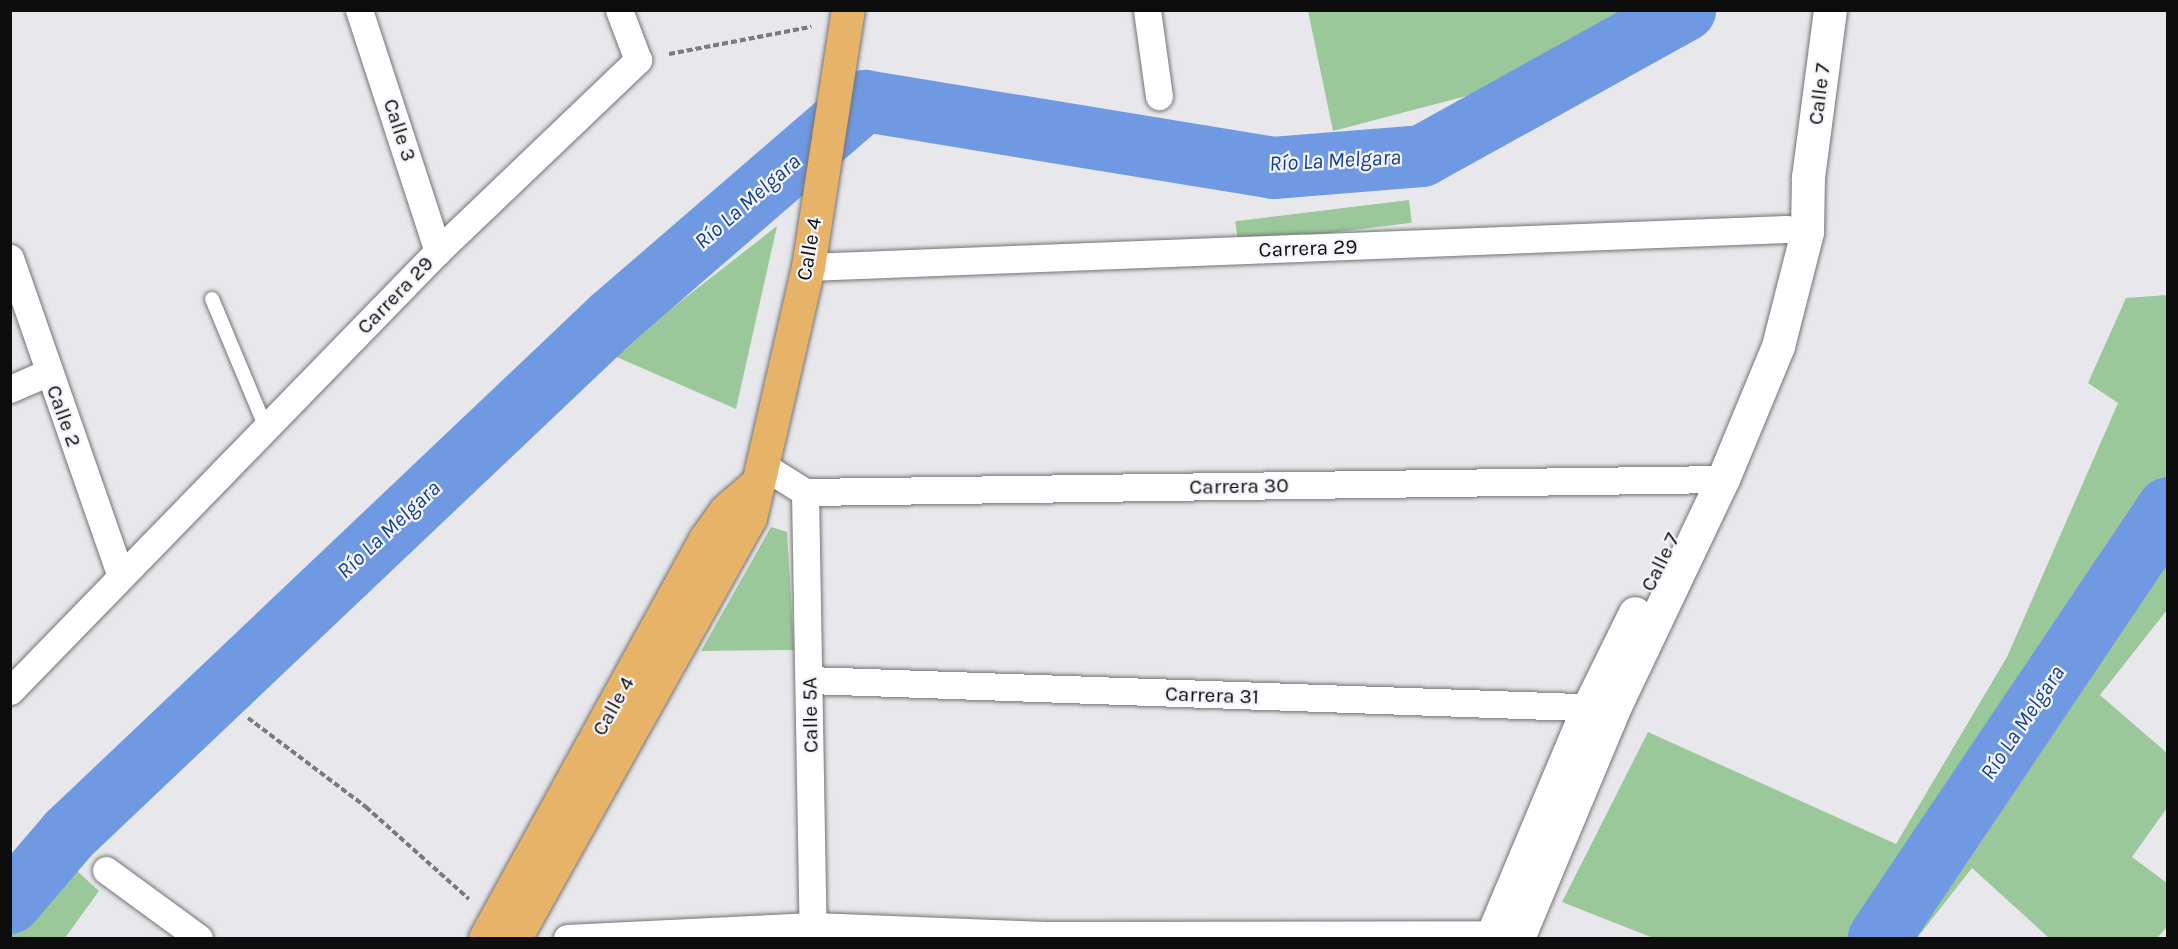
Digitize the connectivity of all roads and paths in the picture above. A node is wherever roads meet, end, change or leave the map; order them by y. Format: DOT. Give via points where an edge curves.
graph roads {
  1 [pos="359,10"];
  2 [pos="619,10"];
  3 [pos="1147,10"];
  4 [pos="1830,10"];
  5 [pos="848,15"];
  6 [pos="638,60"];
  7 [pos="1159,96"];
  8 [pos="1797,231"];
  9 [pos="438,251"];
  10 [pos="10,258"];
  11 [pos="808,267"];
  12 [pos="212,298"];
  13 [pos="49,372"];
  14 [pos="10,389"];
  15 [pos="266,428"];
  16 [pos="759,475"];
  17 [pos="1712,480"];
  18 [pos="805,492"];
  19 [pos="120,573"];
  20 [pos="809,680"];
  21 [pos="10,691"];
  22 [pos="1601,708"];
  23 [pos="248,718"];
  24 [pos="106,870"];
  25 [pos="813,932"];
  26 [pos="501,934"];
  27 [pos="1505,936"];
  28 [pos="1051,937"];
  29 [pos="199,939"];
  30 [pos="567,939"];
  1 -- 9 [label="street, Calle 3"];
  2 -- 6 [label="street"];
  3 -- 7 [label="street"];
  4 -- 8 [label="street, Calle 7"];
  5 -- 6 [label="path"];
  5 -- 11 [label="main road, Calle 4"];
  6 -- 9 [label="street, Carrera 29"];
  8 -- 11 [label="street, Carrera 29"];
  8 -- 17 [label="street, Calle 7" via="1778,346"];
  9 -- 15 [label="street, Carrera 29"];
  10 -- 13 [label="street, Calle 2"];
  11 -- 16 [label="main road, Calle 4"];
  12 -- 15 [label="lane"];
  13 -- 14 [label="street"];
  13 -- 19 [label="street, Calle 2"];
  15 -- 19 [label="street, Carrera 29"];
  16 -- 18 [label="street"];
  16 -- 26 [label="main road, Calle 4" via="750,518 734,550"];
  17 -- 18 [label="street, Carrera 30"];
  17 -- 22 [label="street, Calle 7"];
  18 -- 20 [label="street, Calle 5A"];
  19 -- 21 [label="street, Carrera 29"];
  20 -- 22 [label="street, Carrera 31"];
  20 -- 25 [label="street, Calle 5A"];
  22 -- 27 [label="street, Calle 7"];
  23 -- 26 [label="path" via="366,807"];
  24 -- 29 [label="street"];
  25 -- 28 [label="street"];
  25 -- 30 [label="street"];
  27 -- 28 [label="street"];
}
